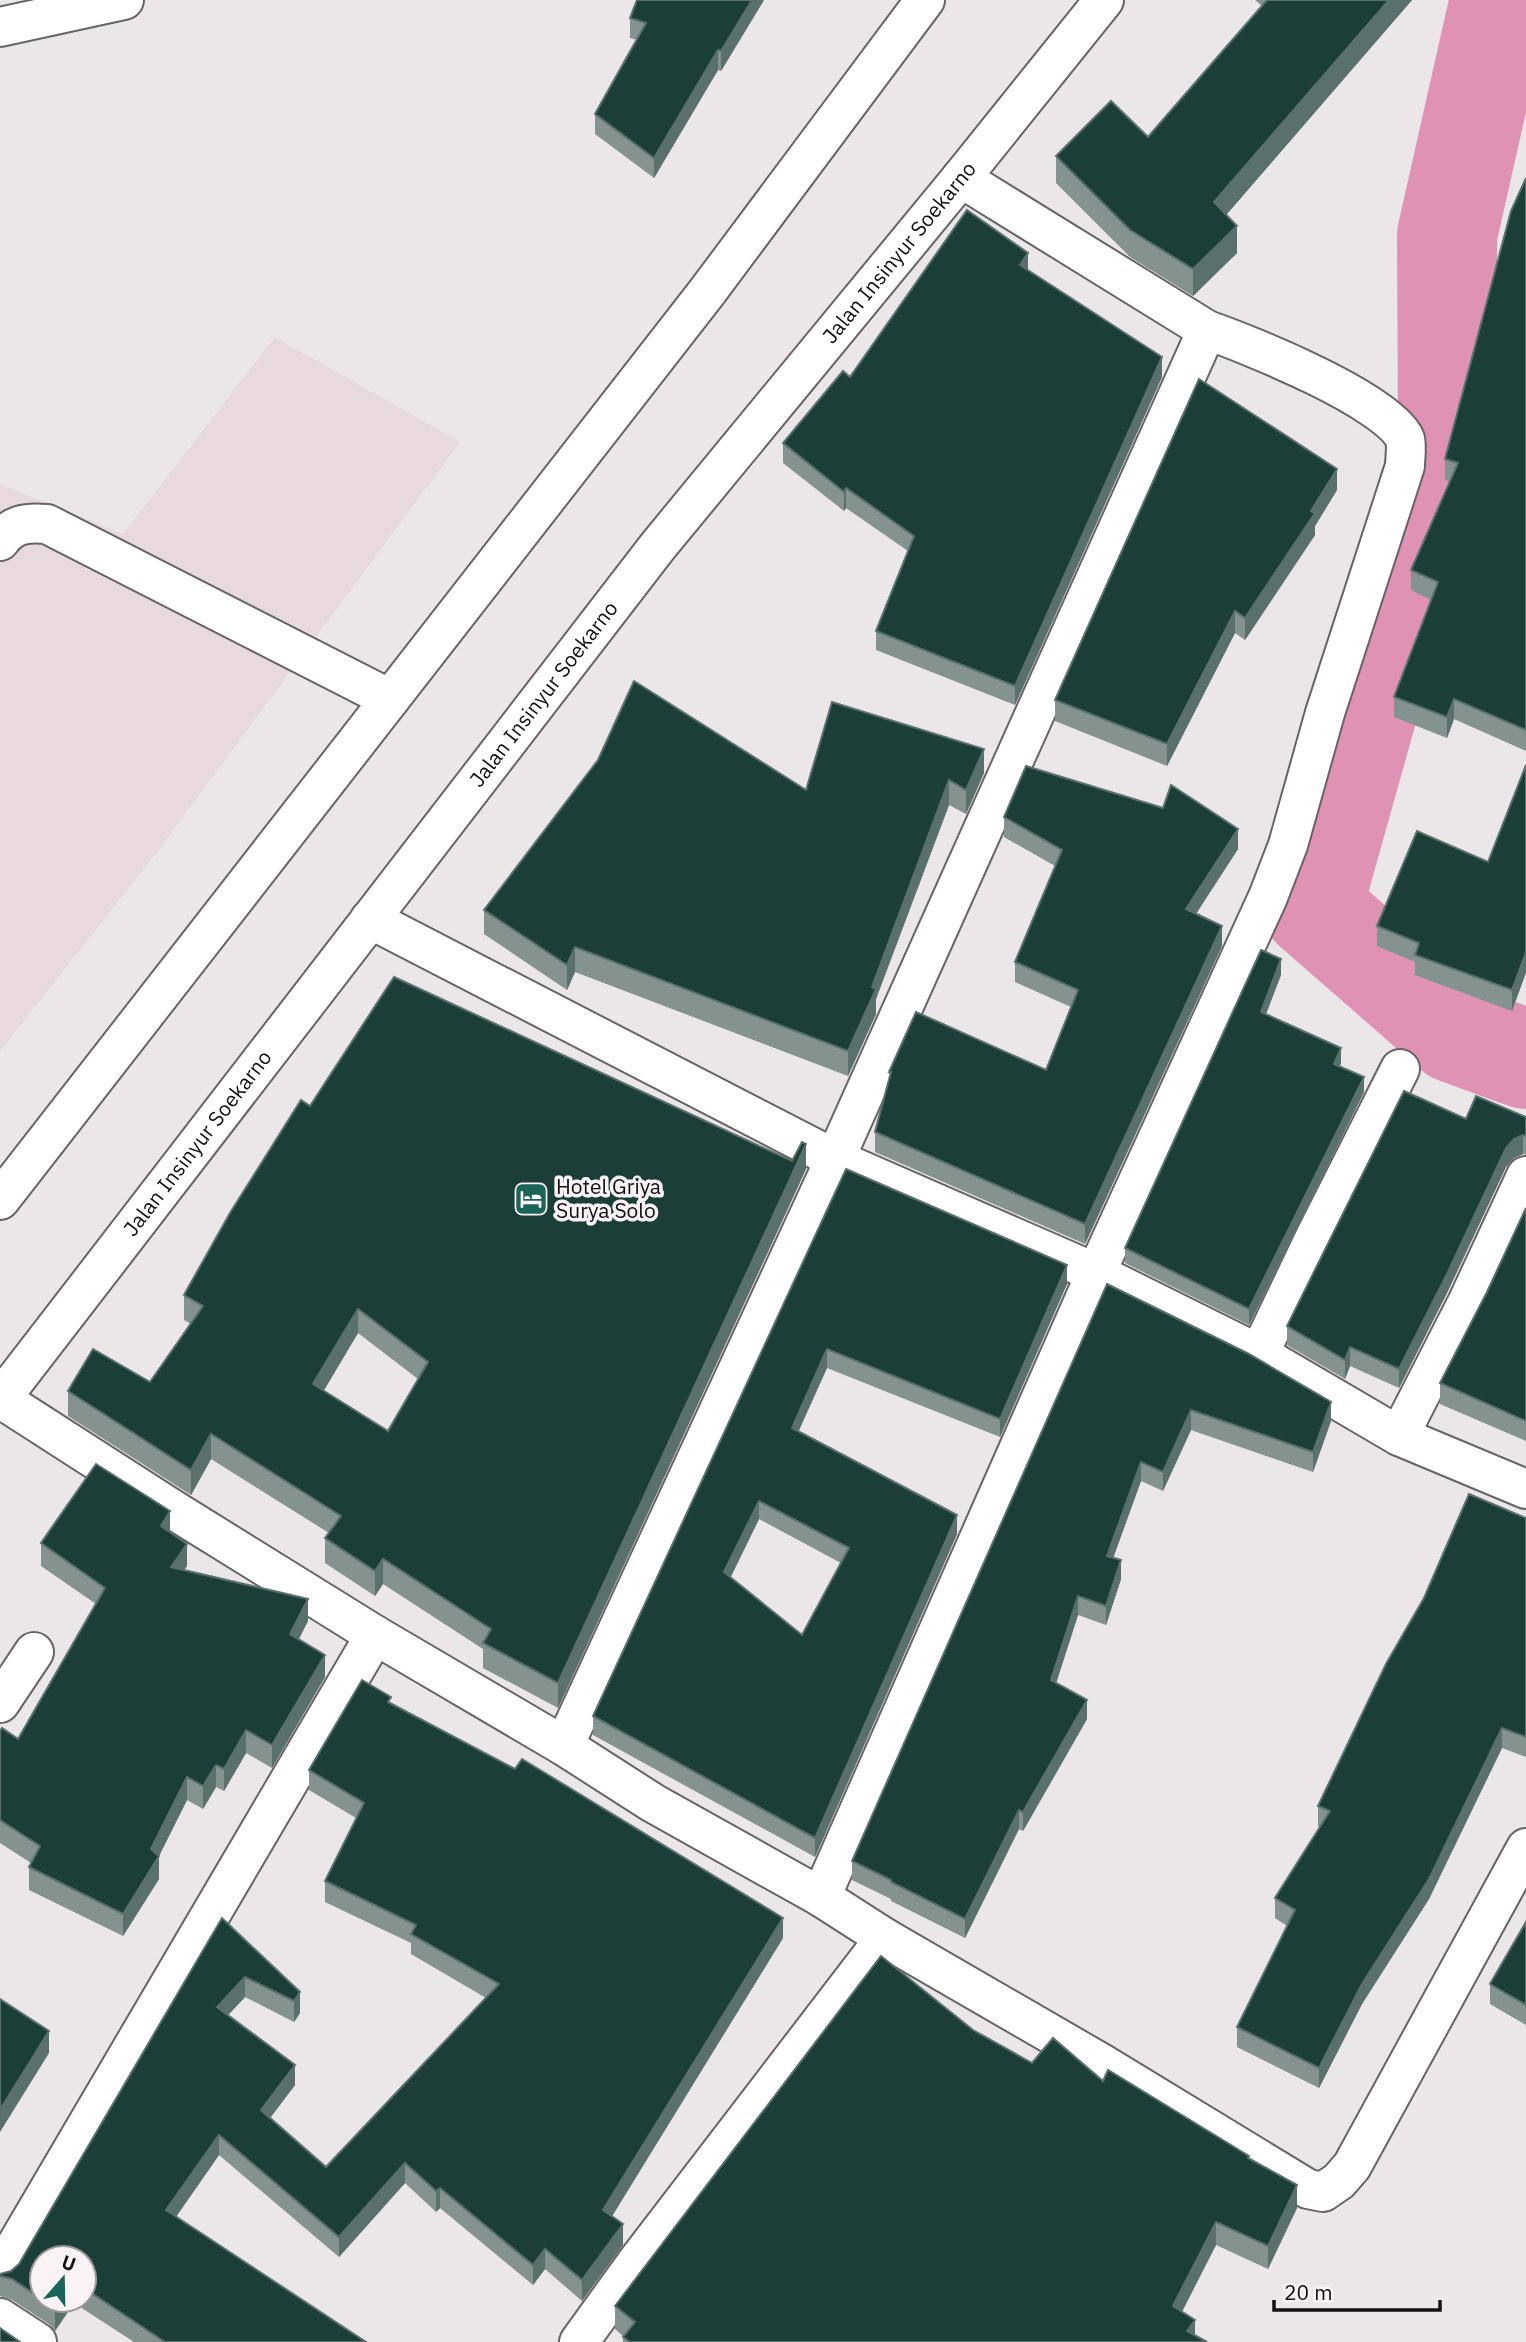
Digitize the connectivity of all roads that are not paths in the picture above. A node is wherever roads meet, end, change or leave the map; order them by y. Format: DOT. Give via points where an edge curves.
graph roads {
  1 [pos="124,0"];
  2 [pos="925,0"];
  3 [pos="1104,0"];
  4 [pos="0,27"];
  5 [pos="961,178"];
  6 [pos="1207,330"];
  7 [pos="0,541"];
  8 [pos="390,699"];
  9 [pos="370,919"];
  10 [pos="1400,1069"];
  11 [pos="835,1159"];
  12 [pos="1526,1176"];
  13 [pos="1,1195"];
  14 [pos="1096,1273"];
  15 [pos="1258,1354"];
  16 [pos="0,1400"];
  17 [pos="1399,1436"];
  18 [pos="1526,1489"];
  19 [pos="375,1634"];
  20 [pos="34,1652"];
  21 [pos="0,1703"];
  22 [pos="564,1746"];
  23 [pos="1526,1848"];
  24 [pos="821,1897"];
  25 [pos="885,1938"];
  26 [pos="0,2273"];
  27 [pos="0,2318"];
  28 [pos="37,2342"];
  29 [pos="579,2342"];
  1 -- 4 [label="street"];
  2 -- 8 [label="street" via="698,303"];
  3 -- 5 [label="street, Jalan Insinyur Soekarno"];
  5 -- 6 [label="street"];
  5 -- 9 [label="street, Jalan Insinyur Soekarno" via="658,546"];
  6 -- 11 [label="street"];
  6 -- 14 [label="street" via="1346,390 1392,422 1405,440 1405,466 1272,887"];
  7 -- 8 [label="street" via="27,522 47,524"];
  8 -- 13 [label="street"];
  9 -- 11 [label="street"];
  9 -- 16 [label="street, Jalan Insinyur Soekarno"];
  10 -- 15 [label="street"];
  11 -- 14 [label="street"];
  11 -- 22 [label="street"];
  12 -- 17 [label="street"];
  14 -- 15 [label="street"];
  14 -- 24 [label="street"];
  15 -- 17 [label="street"];
  16 -- 19 [label="street"];
  17 -- 18 [label="street"];
  19 -- 22 [label="street"];
  19 -- 26 [label="street"];
  20 -- 21 [label="street"];
  22 -- 24 [label="street" via="653,1803"];
  23 -- 25 [label="street" via="1352,2166 1323,2192 1293,2182 1101,2063"];
  24 -- 25 [label="street"];
  25 -- 29 [label="street"];
  27 -- 28 [label="street"];
}
